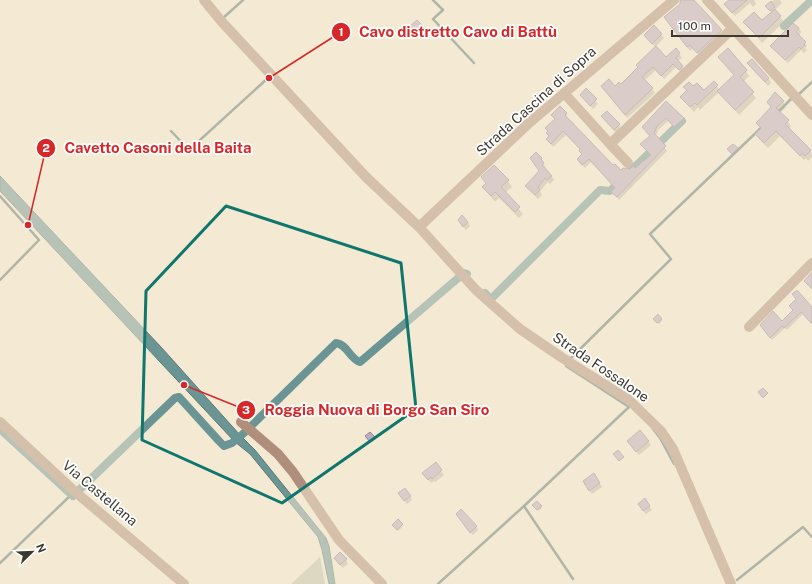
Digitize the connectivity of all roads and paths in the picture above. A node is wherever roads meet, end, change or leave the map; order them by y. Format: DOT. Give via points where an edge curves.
graph roads {
  1 [pos="204,0"];
  2 [pos="674,0"];
  3 [pos="707,0"];
  4 [pos="733,28"];
  5 [pos="564,93"];
  6 [pos="812,115"];
  7 [pos="610,144"];
  8 [pos="628,163"];
  9 [pos="419,227"];
  10 [pos="812,263"];
  11 [pos="749,327"];
  12 [pos="0,422"];
  13 [pos="246,426"];
  14 [pos="184,584"];
  15 [pos="382,584"];
  16 [pos="731,584"];
  1 -- 9 [label="street, Strada Fossalone" via="366,177"];
  2 -- 5 [label="street, Strada Cascina di Sopra"];
  3 -- 4 [label="street"];
  4 -- 6 [label="street"];
  4 -- 7 [label="street"];
  5 -- 7 [label="street"];
  5 -- 9 [label="street, Strada Cascina di Sopra"];
  7 -- 8 [label="street"];
  9 -- 16 [label="street, Strada Fossalone" via="476,290 520,329 560,358 629,400 661,431 673,450"];
  10 -- 11 [label="street"];
  12 -- 14 [label="street, Via Castellana" via="76,492"];
  13 -- 15 [label="street" via="278,454 339,540"];
}
